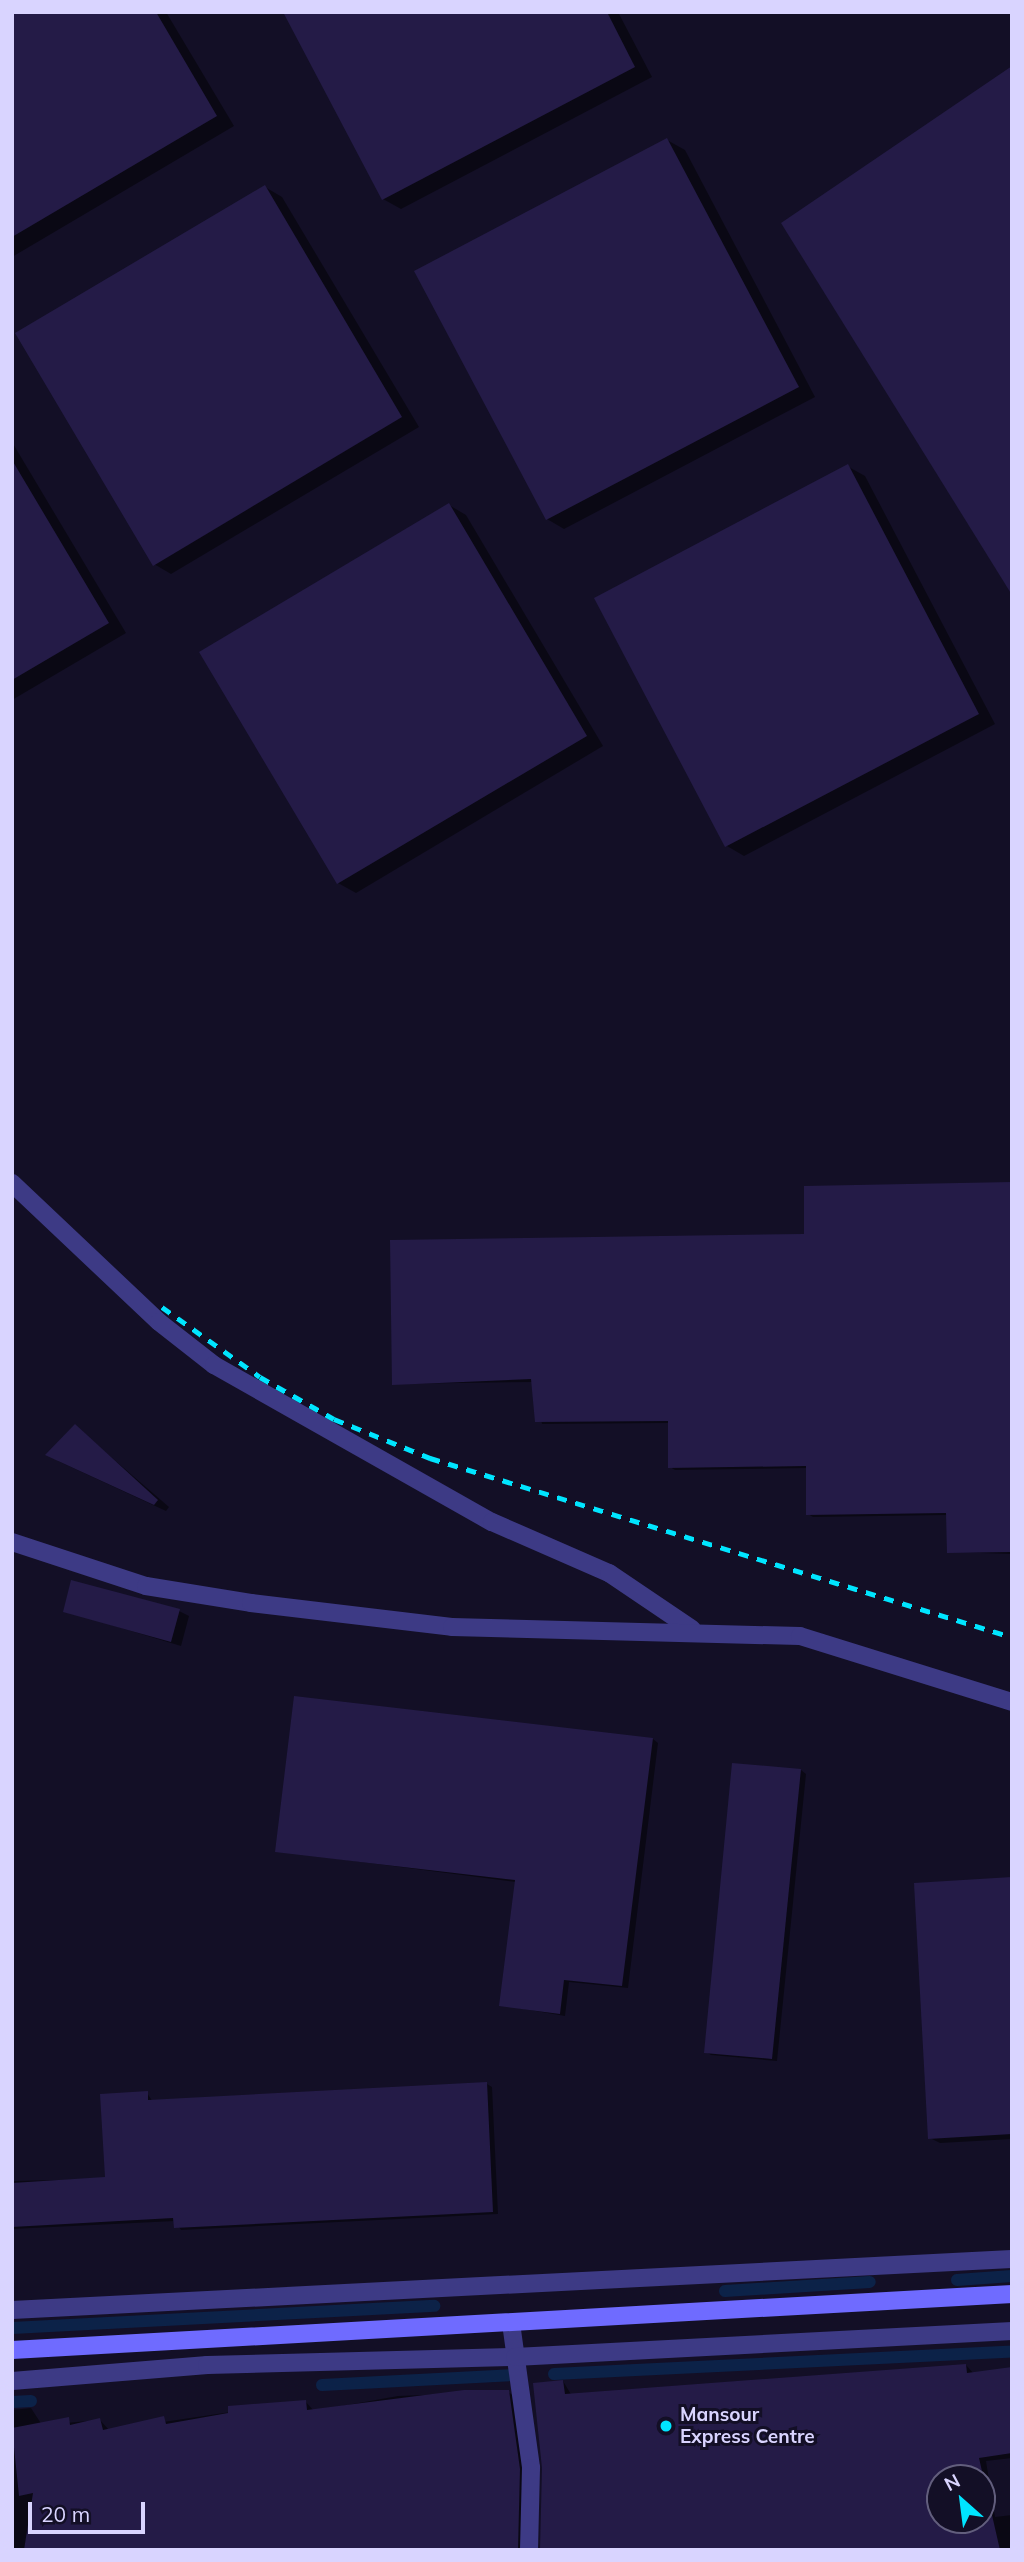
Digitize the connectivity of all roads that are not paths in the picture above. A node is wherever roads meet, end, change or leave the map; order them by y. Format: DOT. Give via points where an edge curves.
graph roads {
  1 [pos="12,1183"];
  2 [pos="12,1542"];
  3 [pos="692,1629"];
  4 [pos="1012,1702"];
  5 [pos="1012,2259"];
  6 [pos="1012,2294"];
  7 [pos="12,2309"];
  8 [pos="512,2323"];
  9 [pos="1012,2331"];
  10 [pos="12,2350"];
  11 [pos="515,2357"];
  12 [pos="12,2381"];
  13 [pos="529,2550"];
  1 -- 3 [label="street" via="159,1322 214,1365 492,1522 609,1573"];
  2 -- 3 [label="street" via="146,1586 251,1603 466,1628 626,1636"];
  3 -- 4 [label="street" via="800,1636"];
  5 -- 7 [label="street"];
  6 -- 8 [label="main road"];
  8 -- 10 [label="main road"];
  8 -- 11 [label="street"];
  9 -- 11 [label="street"];
  11 -- 12 [label="street" via="207,2365"];
  11 -- 13 [label="street" via="531,2468"];
}
